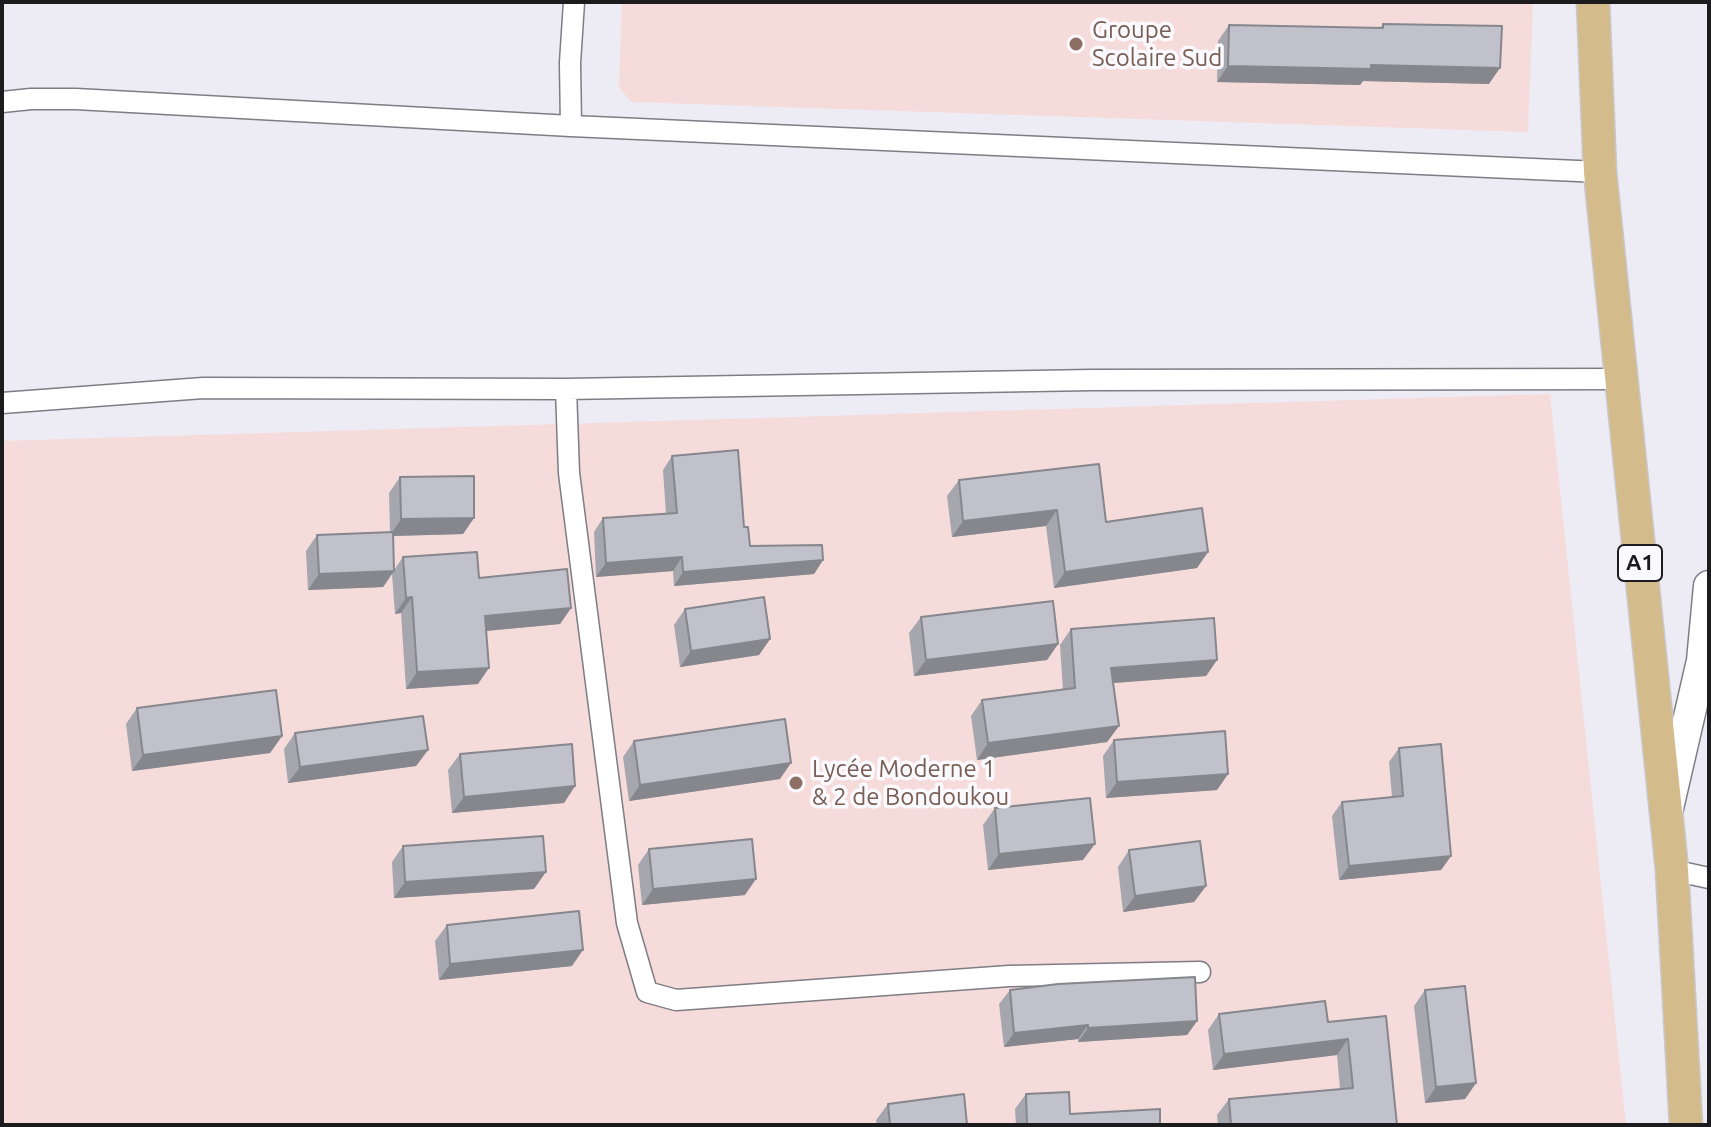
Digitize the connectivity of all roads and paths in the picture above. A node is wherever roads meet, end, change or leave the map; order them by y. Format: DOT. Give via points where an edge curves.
graph roads {
  1 [pos="574,2"];
  2 [pos="1593,2"];
  3 [pos="2,102"];
  4 [pos="571,126"];
  5 [pos="1600,172"];
  6 [pos="1620,379"];
  7 [pos="566,389"];
  8 [pos="2,403"];
  9 [pos="1709,586"];
  10 [pos="1667,814"];
  11 [pos="1672,870"];
  12 [pos="1709,878"];
  13 [pos="1200,972"];
  14 [pos="1686,1125"];
  1 -- 4 [label="street"];
  2 -- 5 [label="main road, A1"];
  3 -- 4 [label="street" via="76,99"];
  4 -- 5 [label="street"];
  5 -- 6 [label="main road, A1"];
  6 -- 7 [label="street"];
  6 -- 10 [label="main road, A1"];
  7 -- 8 [label="street" via="203,388"];
  7 -- 13 [label="street" via="569,473 627,923 647,992 676,1000 1009,976"];
  9 -- 10 [label="street" via="1702,661"];
  10 -- 11 [label="main road, A1"];
  11 -- 12 [label="street"];
  11 -- 14 [label="main road, A1"];
}
